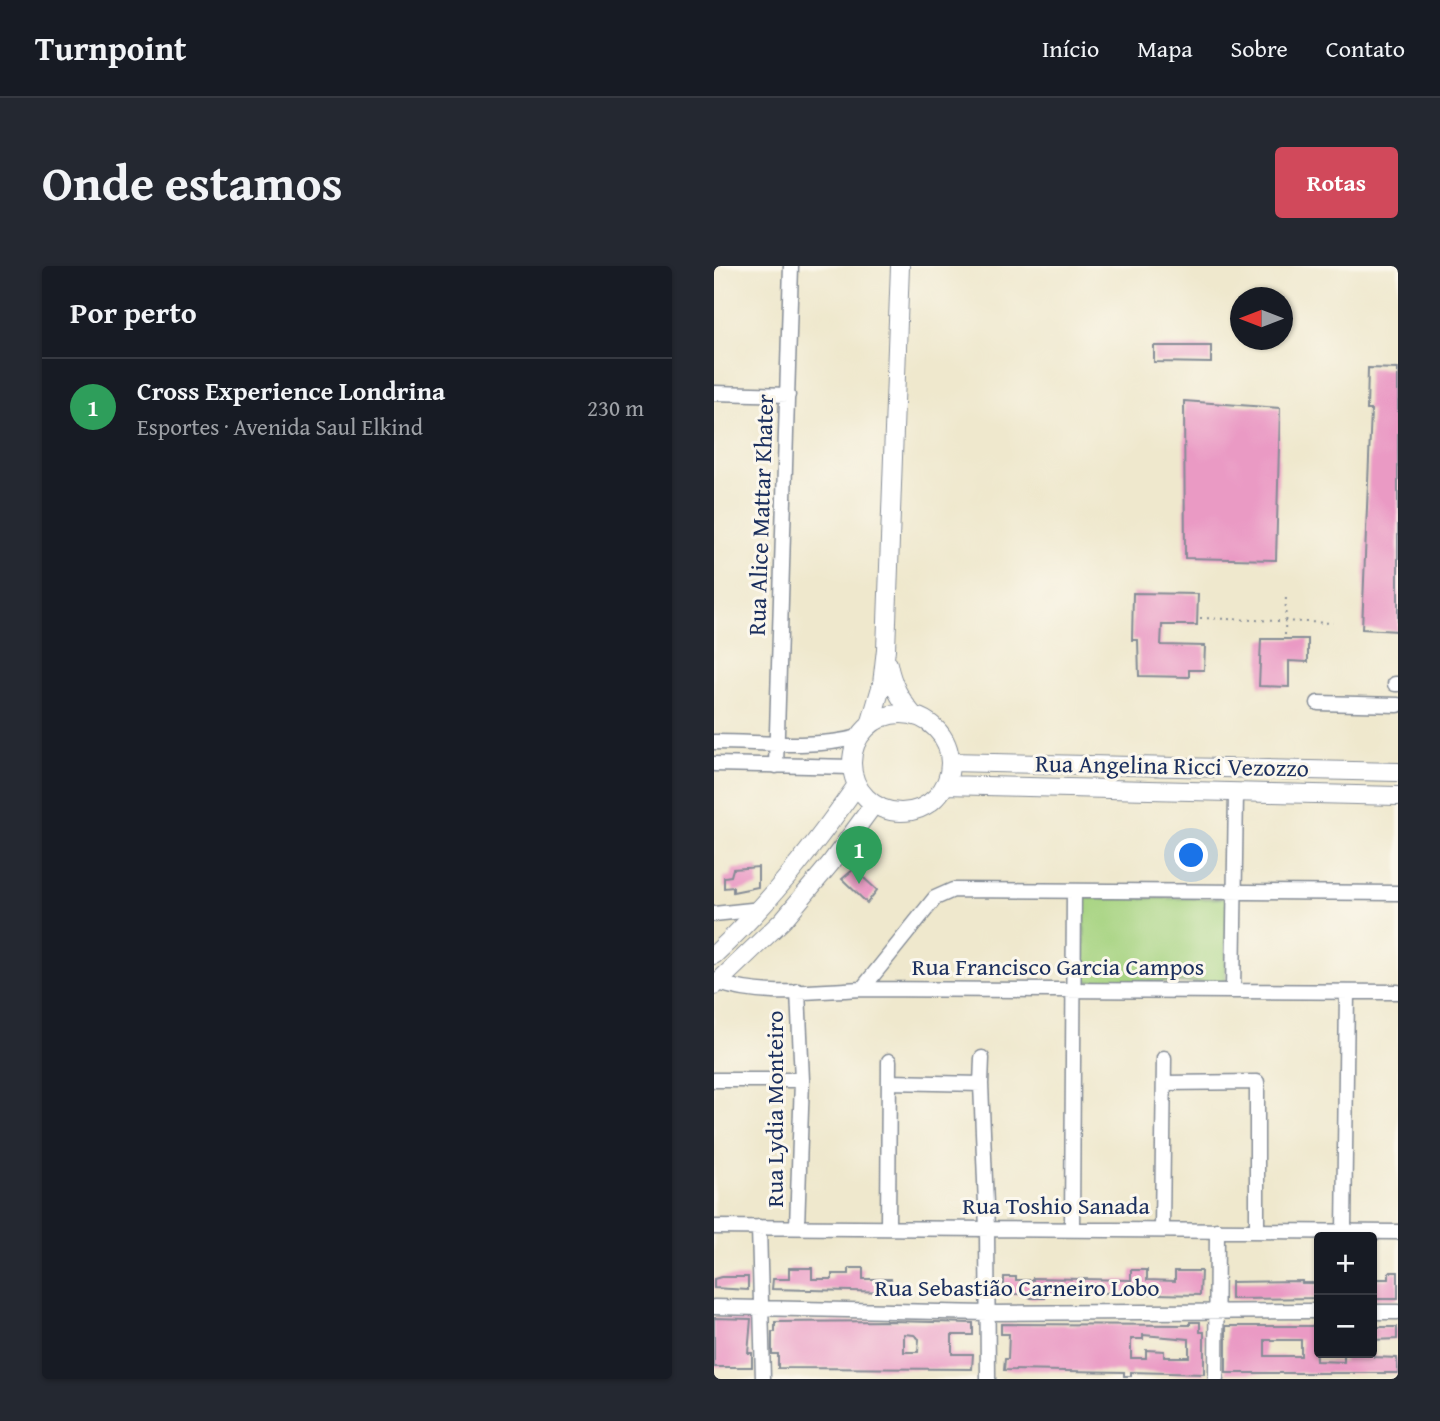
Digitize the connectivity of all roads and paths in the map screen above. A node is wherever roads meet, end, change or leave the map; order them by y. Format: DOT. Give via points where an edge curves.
graph roads {
  1 [pos="791,266"];
  2 [pos="900,266"];
  3 [pos="714,393"];
  4 [pos="788,395"];
  5 [pos="1286,594"];
  6 [pos="1200,618"];
  7 [pos="1286,621"];
  8 [pos="1333,623"];
  9 [pos="1285,635"];
  10 [pos="886,649"];
  11 [pos="1318,703"];
  12 [pos="1398,705"];
  13 [pos="914,716"];
  14 [pos="865,731"];
  15 [pos="714,742"];
  16 [pos="776,742"];
  17 [pos="950,762"];
  18 [pos="714,764"];
  19 [pos="776,766"];
  20 [pos="852,766"];
  21 [pos="1261,769"];
  22 [pos="1398,772"];
  23 [pos="857,785"];
  24 [pos="945,785"];
  25 [pos="1236,793"];
  26 [pos="1260,793"];
  27 [pos="1398,796"];
  28 [pos="874,804"];
  29 [pos="1074,891"];
  30 [pos="1235,892"];
  31 [pos="1398,893"];
  32 [pos="761,909"];
  33 [pos="714,915"];
  34 [pos="734,937"];
  35 [pos="714,955"];
  36 [pos="717,985"];
  37 [pos="862,989"];
  38 [pos="1074,989"];
  39 [pos="1233,991"];
  40 [pos="798,992"];
  41 [pos="1347,992"];
  42 [pos="1398,992"];
  43 [pos="982,1058"];
  44 [pos="1164,1058"];
  45 [pos="890,1061"];
  46 [pos="714,1080"];
  47 [pos="802,1080"];
  48 [pos="889,1082"];
  49 [pos="1164,1083"];
  50 [pos="981,1084"];
  51 [pos="714,1227"];
  52 [pos="760,1227"];
  53 [pos="797,1227"];
  54 [pos="888,1228"];
  55 [pos="987,1228"];
  56 [pos="1072,1229"];
  57 [pos="1162,1230"];
  58 [pos="1217,1230"];
  59 [pos="1257,1230"];
  60 [pos="1344,1231"];
  61 [pos="1398,1232"];
  62 [pos="714,1307"];
  63 [pos="762,1308"];
  64 [pos="1217,1310"];
  65 [pos="1314,1311"];
  66 [pos="987,1312"];
  67 [pos="1377,1312"];
  68 [pos="1398,1312"];
  69 [pos="762,1379"];
  70 [pos="988,1379"];
  71 [pos="1216,1379"];
  1 -- 4 [label="street, Rua Alice Mattar Khater"];
  2 -- 10 [label="main road"];
  3 -- 4 [label="street"];
  4 -- 16 [label="street, Rua Alice Mattar Khater"];
  5 -- 7 [label="path"];
  6 -- 7 [label="path"];
  7 -- 8 [label="path"];
  7 -- 9 [label="path"];
  10 -- 13 [label="main road" via="892,683"];
  10 -- 14 [label="main road" via="882,684"];
  11 -- 12 [label="street"];
  13 -- 14 [label="main road" via="883,717"];
  13 -- 17 [label="main road" via="940,733"];
  14 -- 16 [label="street" via="835,743"];
  14 -- 20 [label="main road" via="853,751"];
  15 -- 16 [label="street"];
  16 -- 19 [label="street, Rua Alice Mattar Khater"];
  17 -- 21 [label="main road"];
  17 -- 24 [label="main road"];
  18 -- 19 [label="street"];
  19 -- 20 [label="street"];
  20 -- 23 [label="main road"];
  21 -- 22 [label="main road"];
  21 -- 26 [label="main road"];
  23 -- 28 [label="main road"];
  23 -- 32 [label="main road"];
  24 -- 25 [label="main road, Rua Angelina Ricci Vezozzo"];
  24 -- 28 [label="main road" via="914,811 886,810"];
  25 -- 26 [label="main road, Rua Angelina Ricci Vezozzo"];
  25 -- 30 [label="street"];
  26 -- 27 [label="main road, Rua Angelina Ricci Vezozzo"];
  28 -- 36 [label="main road" via="783,920"];
  29 -- 30 [label="street"];
  29 -- 37 [label="street" via="944,893"];
  29 -- 38 [label="street"];
  30 -- 31 [label="street"];
  30 -- 39 [label="street"];
  32 -- 33 [label="street"];
  32 -- 34 [label="main road"];
  33 -- 34 [label="street"];
  34 -- 35 [label="main road"];
  36 -- 40 [label="street, Rua Francisco Garcia Campos"];
  37 -- 38 [label="street, Rua Francisco Garcia Campos"];
  37 -- 40 [label="street, Rua Francisco Garcia Campos"];
  38 -- 39 [label="street, Rua Francisco Garcia Campos"];
  38 -- 56 [label="street"];
  39 -- 41 [label="street, Rua Francisco Garcia Campos"];
  40 -- 47 [label="street, Rua Lydia Monteiro"];
  41 -- 42 [label="street, Rua Francisco Garcia Campos"];
  41 -- 60 [label="street"];
  43 -- 50 [label="street"];
  44 -- 49 [label="street"];
  45 -- 48 [label="street"];
  46 -- 47 [label="street"];
  47 -- 53 [label="street, Rua Lydia Monteiro"];
  48 -- 50 [label="street"];
  48 -- 54 [label="street"];
  49 -- 57 [label="street"];
  49 -- 59 [label="street" via="1257,1082"];
  50 -- 55 [label="street"];
  51 -- 52 [label="street, Rua Toshio Sanada"];
  52 -- 53 [label="street, Rua Toshio Sanada"];
  52 -- 63 [label="street"];
  53 -- 54 [label="street, Rua Toshio Sanada"];
  54 -- 55 [label="street, Rua Toshio Sanada"];
  55 -- 56 [label="street, Rua Toshio Sanada"];
  55 -- 66 [label="street"];
  56 -- 57 [label="street, Rua Toshio Sanada"];
  57 -- 58 [label="street, Rua Toshio Sanada"];
  58 -- 59 [label="street, Rua Toshio Sanada"];
  58 -- 64 [label="street"];
  59 -- 60 [label="street, Rua Toshio Sanada"];
  60 -- 61 [label="street, Rua Toshio Sanada"];
  62 -- 63 [label="street, Rua Sebastião Carneiro Lobo"];
  63 -- 66 [label="street, Rua Sebastião Carneiro Lobo"];
  63 -- 69 [label="street"];
  64 -- 65 [label="street, Rua Sebastião Carneiro Lobo"];
  64 -- 66 [label="street, Rua Sebastião Carneiro Lobo"];
  64 -- 71 [label="street"];
  66 -- 70 [label="street"];
  67 -- 68 [label="street"];
}
